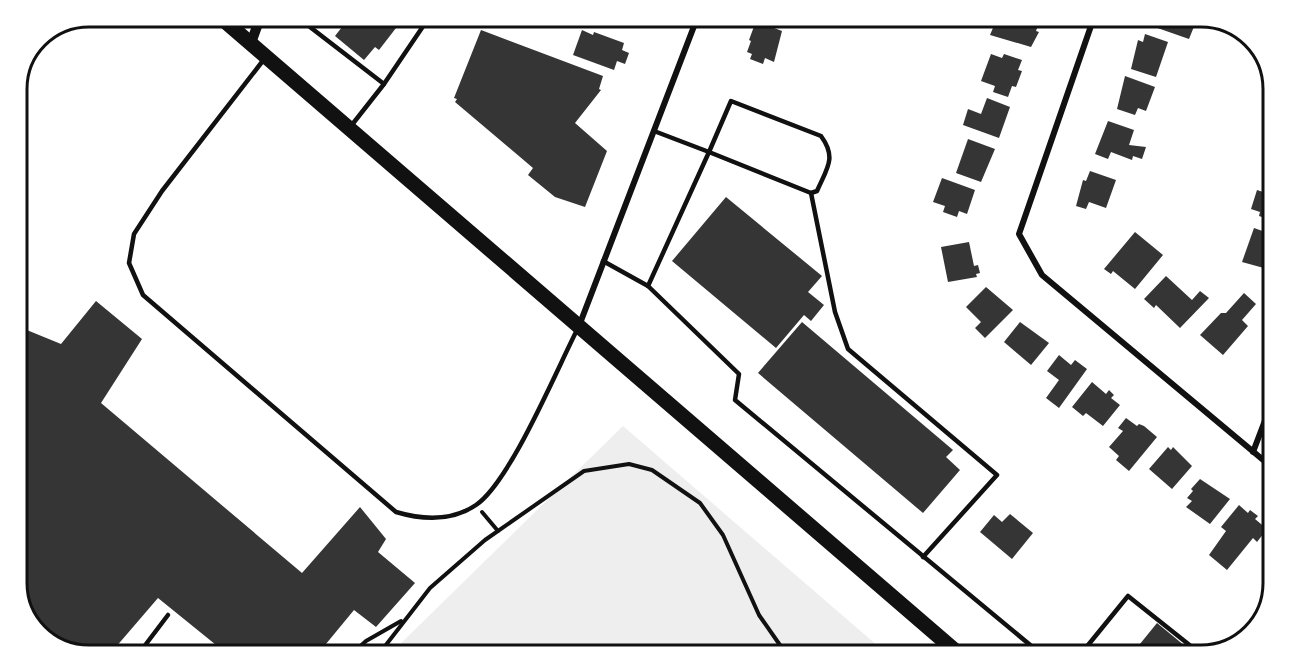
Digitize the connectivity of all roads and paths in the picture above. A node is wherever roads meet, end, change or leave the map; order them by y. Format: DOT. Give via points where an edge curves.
graph roads {
  1 [pos="232,27"];
  2 [pos="257,27"];
  3 [pos="310,27"];
  4 [pos="423,27"];
  5 [pos="694,27"];
  6 [pos="1091,27"];
  7 [pos="251,43"];
  8 [pos="267,56"];
  9 [pos="384,84"];
  10 [pos="349,128"];
  11 [pos="654,131"];
  12 [pos="709,152"];
  13 [pos="811,193"];
  14 [pos="603,261"];
  15 [pos="648,286"];
  16 [pos="578,327"];
  17 [pos="1263,426"];
  18 [pos="1253,452"];
  19 [pos="1263,460"];
  20 [pos="476,505"];
  21 [pos="498,531"];
  22 [pos="923,556"];
  23 [pos="168,615"];
  24 [pos="405,620"];
  25 [pos="144,645"];
  26 [pos="362,645"];
  27 [pos="386,645"];
  28 [pos="780,645"];
  29 [pos="949,645"];
  30 [pos="1030,645"];
  31 [pos="1088,645"];
  32 [pos="1189,645"];
  1 -- 7 [label="main road"];
  2 -- 7 [label="street"];
  3 -- 9 [label="lane"];
  4 -- 9 [label="lane"];
  5 -- 11 [label="street"];
  6 -- 18 [label="street" via="1018,234 1042,275"];
  7 -- 8 [label="main road"];
  8 -- 10 [label="main road"];
  8 -- 20 [label="lane" via="162,190 134,234 129,263 143,295 396,512 428,519 445,518"];
  9 -- 10 [label="lane"];
  10 -- 16 [label="main road"];
  11 -- 12 [label="lane"];
  11 -- 14 [label="street"];
  12 -- 13 [label="lane"];
  12 -- 13 [label="lane" via="731,100 821,136 830,148 831,159 817,190"];
  12 -- 15 [label="lane"];
  13 -- 22 [label="lane" via="835,312 848,349 997,475"];
  14 -- 15 [label="lane"];
  14 -- 16 [label="street"];
  15 -- 22 [label="lane" via="739,374 735,400"];
  16 -- 20 [label="lane" via="499,481"];
  16 -- 29 [label="main road"];
  17 -- 18 [label="street"];
  18 -- 19 [label="street"];
  20 -- 21 [label="path"];
  21 -- 24 [label="path" via="430,588"];
  21 -- 28 [label="path" via="584,471 629,464 652,470 700,503 723,535 759,615"];
  22 -- 30 [label="lane"];
  23 -- 25 [label="lane"];
  24 -- 26 [label="path"];
  24 -- 27 [label="path"];
  31 -- 32 [label="lane" via="1128,596"];
}
